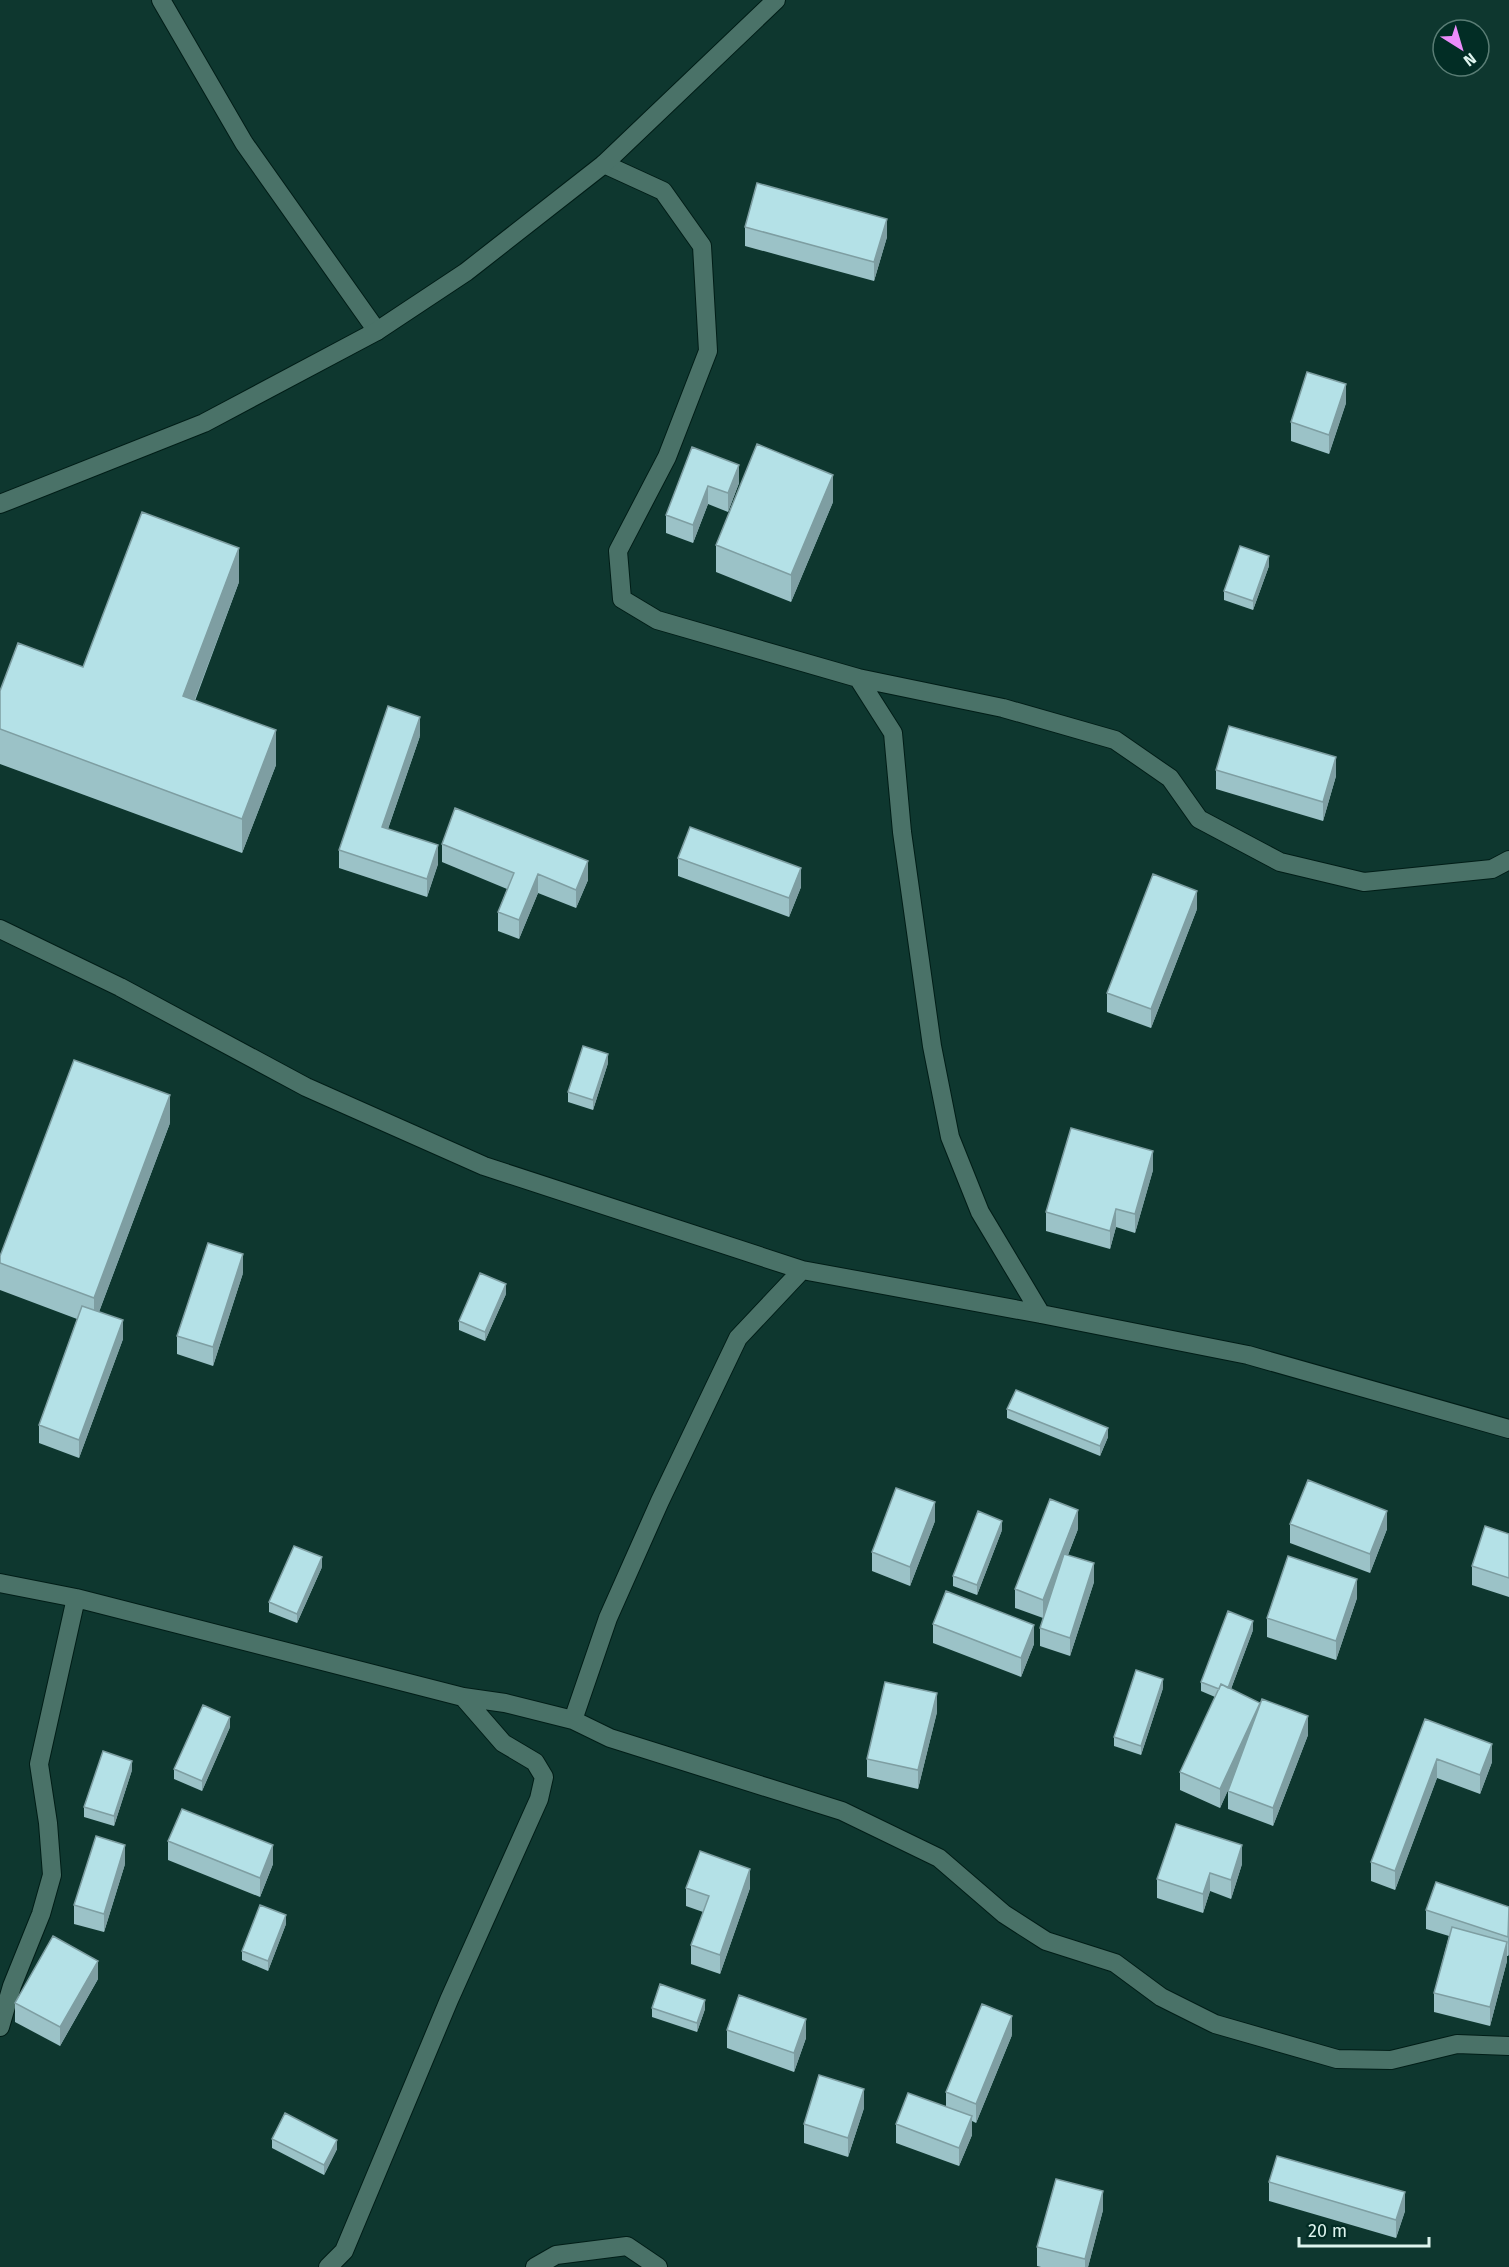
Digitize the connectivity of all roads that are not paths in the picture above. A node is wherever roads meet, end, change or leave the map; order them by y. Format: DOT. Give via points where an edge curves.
graph roads {
  1 [pos="161,0"];
  2 [pos="776,0"];
  3 [pos="604,164"];
  4 [pos="377,331"];
  5 [pos="0,504"];
  6 [pos="858,678"];
  7 [pos="1509,860"];
  8 [pos="0,929"];
  9 [pos="802,1270"];
  10 [pos="1041,1314"];
  11 [pos="1509,1430"];
  12 [pos="0,1583"];
  13 [pos="76,1598"];
  14 [pos="463,1697"];
  15 [pos="573,1720"];
  16 [pos="0,2027"];
  17 [pos="1509,2046"];
  18 [pos="328,2267"];
  19 [pos="535,2267"];
  20 [pos="658,2267"];
  1 -- 4 [label="street" via="244,143"];
  2 -- 3 [label="street"];
  3 -- 4 [label="street" via="466,272"];
  3 -- 6 [label="street" via="663,191 702,246 708,351 667,457 618,551 622,598 657,620"];
  4 -- 5 [label="street" via="204,423"];
  6 -- 7 [label="street" via="1004,708 1115,740 1170,778 1199,819 1280,862 1364,882 1492,869"];
  6 -- 10 [label="street" via="893,733 902,832 950,1137 980,1212"];
  8 -- 9 [label="street" via="120,987 306,1087 484,1166"];
  9 -- 10 [label="street"];
  9 -- 15 [label="street" via="738,1338 608,1618"];
  10 -- 11 [label="street" via="1248,1355"];
  12 -- 13 [label="street"];
  13 -- 14 [label="street"];
  13 -- 16 [label="street" via="39,1764 52,1875"];
  14 -- 15 [label="street"];
  14 -- 18 [label="street" via="503,1743 535,1762 544,1777 539,1799 449,2000 344,2251"];
  15 -- 17 [label="street" via="610,1738 842,1811 939,1858 1004,1914 1046,1941 1115,1963 1161,1997 1215,2024 1337,2059 1391,2060 1457,2044"];
  19 -- 20 [label="street" via="556,2255 627,2246"];
}
